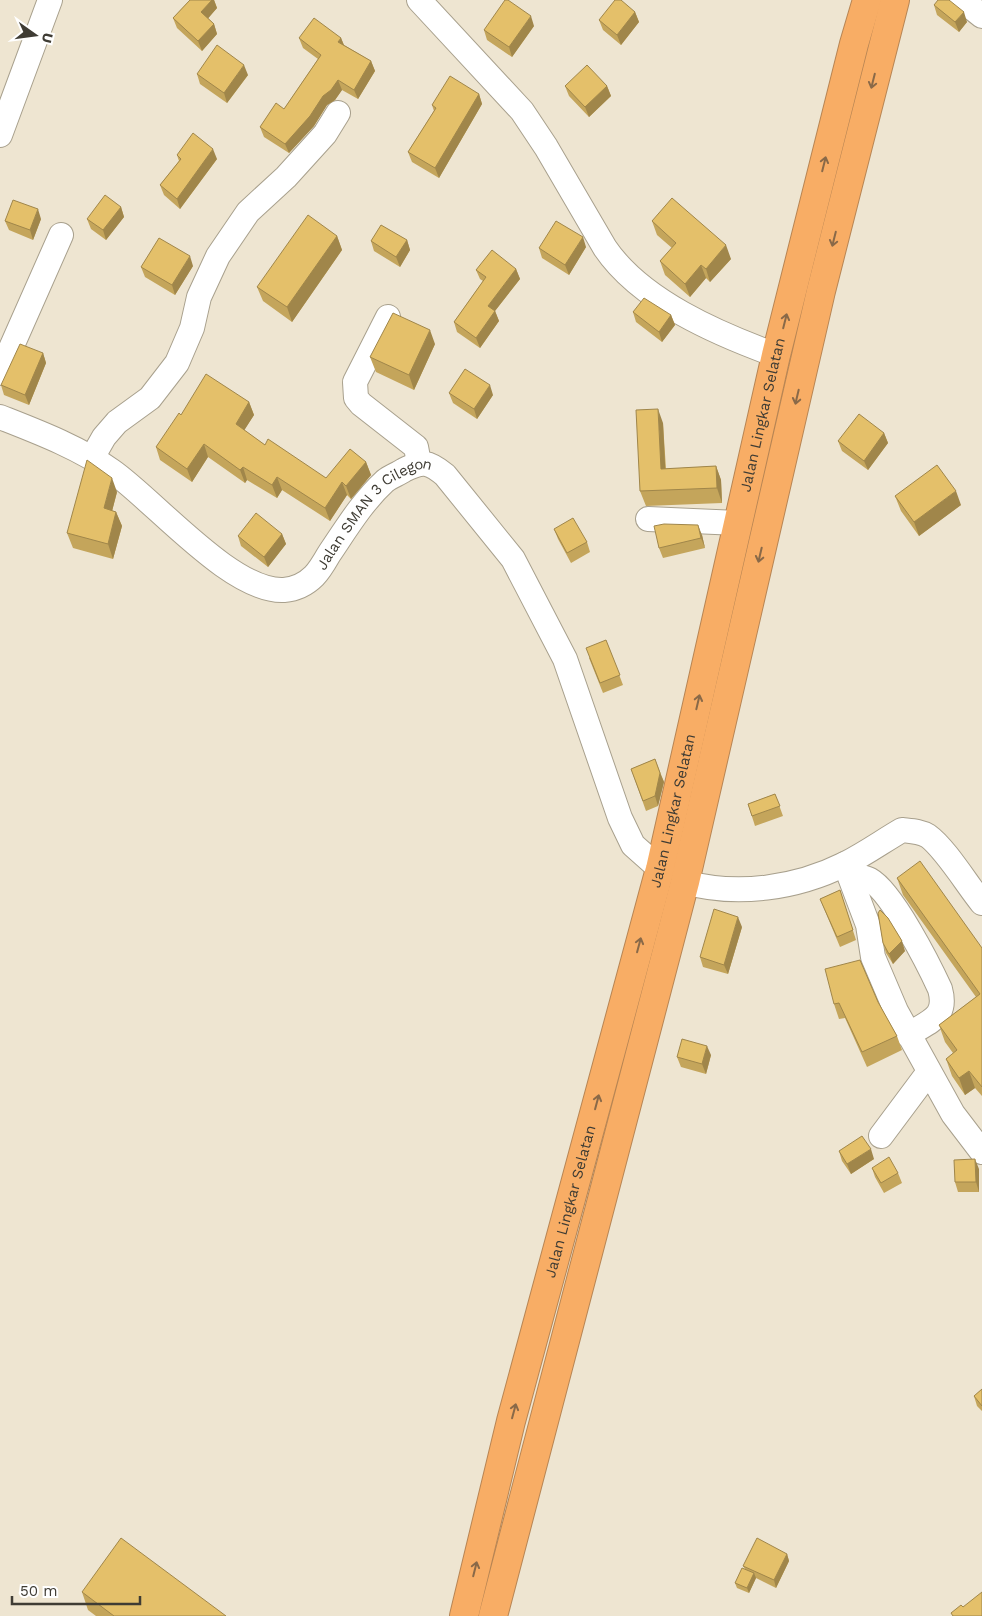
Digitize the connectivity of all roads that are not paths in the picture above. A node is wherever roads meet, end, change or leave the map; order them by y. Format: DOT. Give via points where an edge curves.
graph roads {
  1 [pos="50,0"];
  2 [pos="418,0"];
  3 [pos="867,0"];
  4 [pos="895,0"];
  5 [pos="962,0"];
  6 [pos="982,16"];
  7 [pos="854,44"];
  8 [pos="881,51"];
  9 [pos="338,113"];
  10 [pos="0,134"];
  11 [pos="61,235"];
  12 [pos="388,317"];
  13 [pos="776,355"];
  14 [pos="0,373"];
  15 [pos="0,417"];
  16 [pos="92,458"];
  17 [pos="419,463"];
  18 [pos="648,519"];
  19 [pos="738,523"];
  20 [pos="660,869"];
  21 [pos="848,869"];
  22 [pos="685,882"];
  23 [pos="982,903"];
  24 [pos="908,1035"];
  25 [pos="928,1073"];
  26 [pos="881,1136"];
  27 [pos="982,1152"];
  28 [pos="464,1616"];
  29 [pos="493,1616"];
  1 -- 10 [label="street"];
  2 -- 13 [label="street" via="522,111 605,248 634,281 690,317 740,342"];
  3 -- 7 [label="highway, Jalan Lingkar Selatan"];
  4 -- 8 [label="highway, Jalan Lingkar Selatan"];
  5 -- 6 [label="street"];
  7 -- 8 [label="highway"];
  13 -- 7 [label="highway, Jalan Lingkar Selatan, one-way"];
  8 -- 22 [label="highway, Jalan Lingkar Selatan, one-way" via="821,291"];
  9 -- 16 [label="street" via="325,134 286,177 248,212 214,264 177,363 150,398 117,422"];
  11 -- 14 [label="street"];
  12 -- 17 [label="street" via="354,390 361,404 416,447"];
  13 -- 19 [label="highway, Jalan Lingkar Selatan"];
  15 -- 16 [label="street, Jalan SMAN 3 Cilegon"];
  16 -- 17 [label="street, Jalan SMAN 3 Cilegon" via="114,473 180,532 252,584 282,590 293,589 315,575 363,506 386,480"];
  17 -- 20 [label="street, Jalan SMAN 3 Cilegon" via="434,466 445,474 513,559 565,659 620,818 633,845"];
  18 -- 19 [label="street"];
  20 -- 19 [label="highway, Jalan Lingkar Selatan, one-way"];
  20 -- 22 [label="highway"];
  28 -- 20 [label="highway, Jalan Lingkar Selatan, one-way" via="511,1422"];
  21 -- 22 [label="street" via="756,889 708,889"];
  21 -- 23 [label="street" via="902,830 922,833 937,844"];
  21 -- 24 [label="street" via="868,925 873,957"];
  21 -- 24 [label="street" via="870,880 896,908 940,990 943,1002 939,1015"];
  22 -- 29 [label="highway, Jalan Lingkar Selatan"];
  24 -- 25 [label="street"];
  25 -- 26 [label="street"];
  25 -- 27 [label="street"];
}
